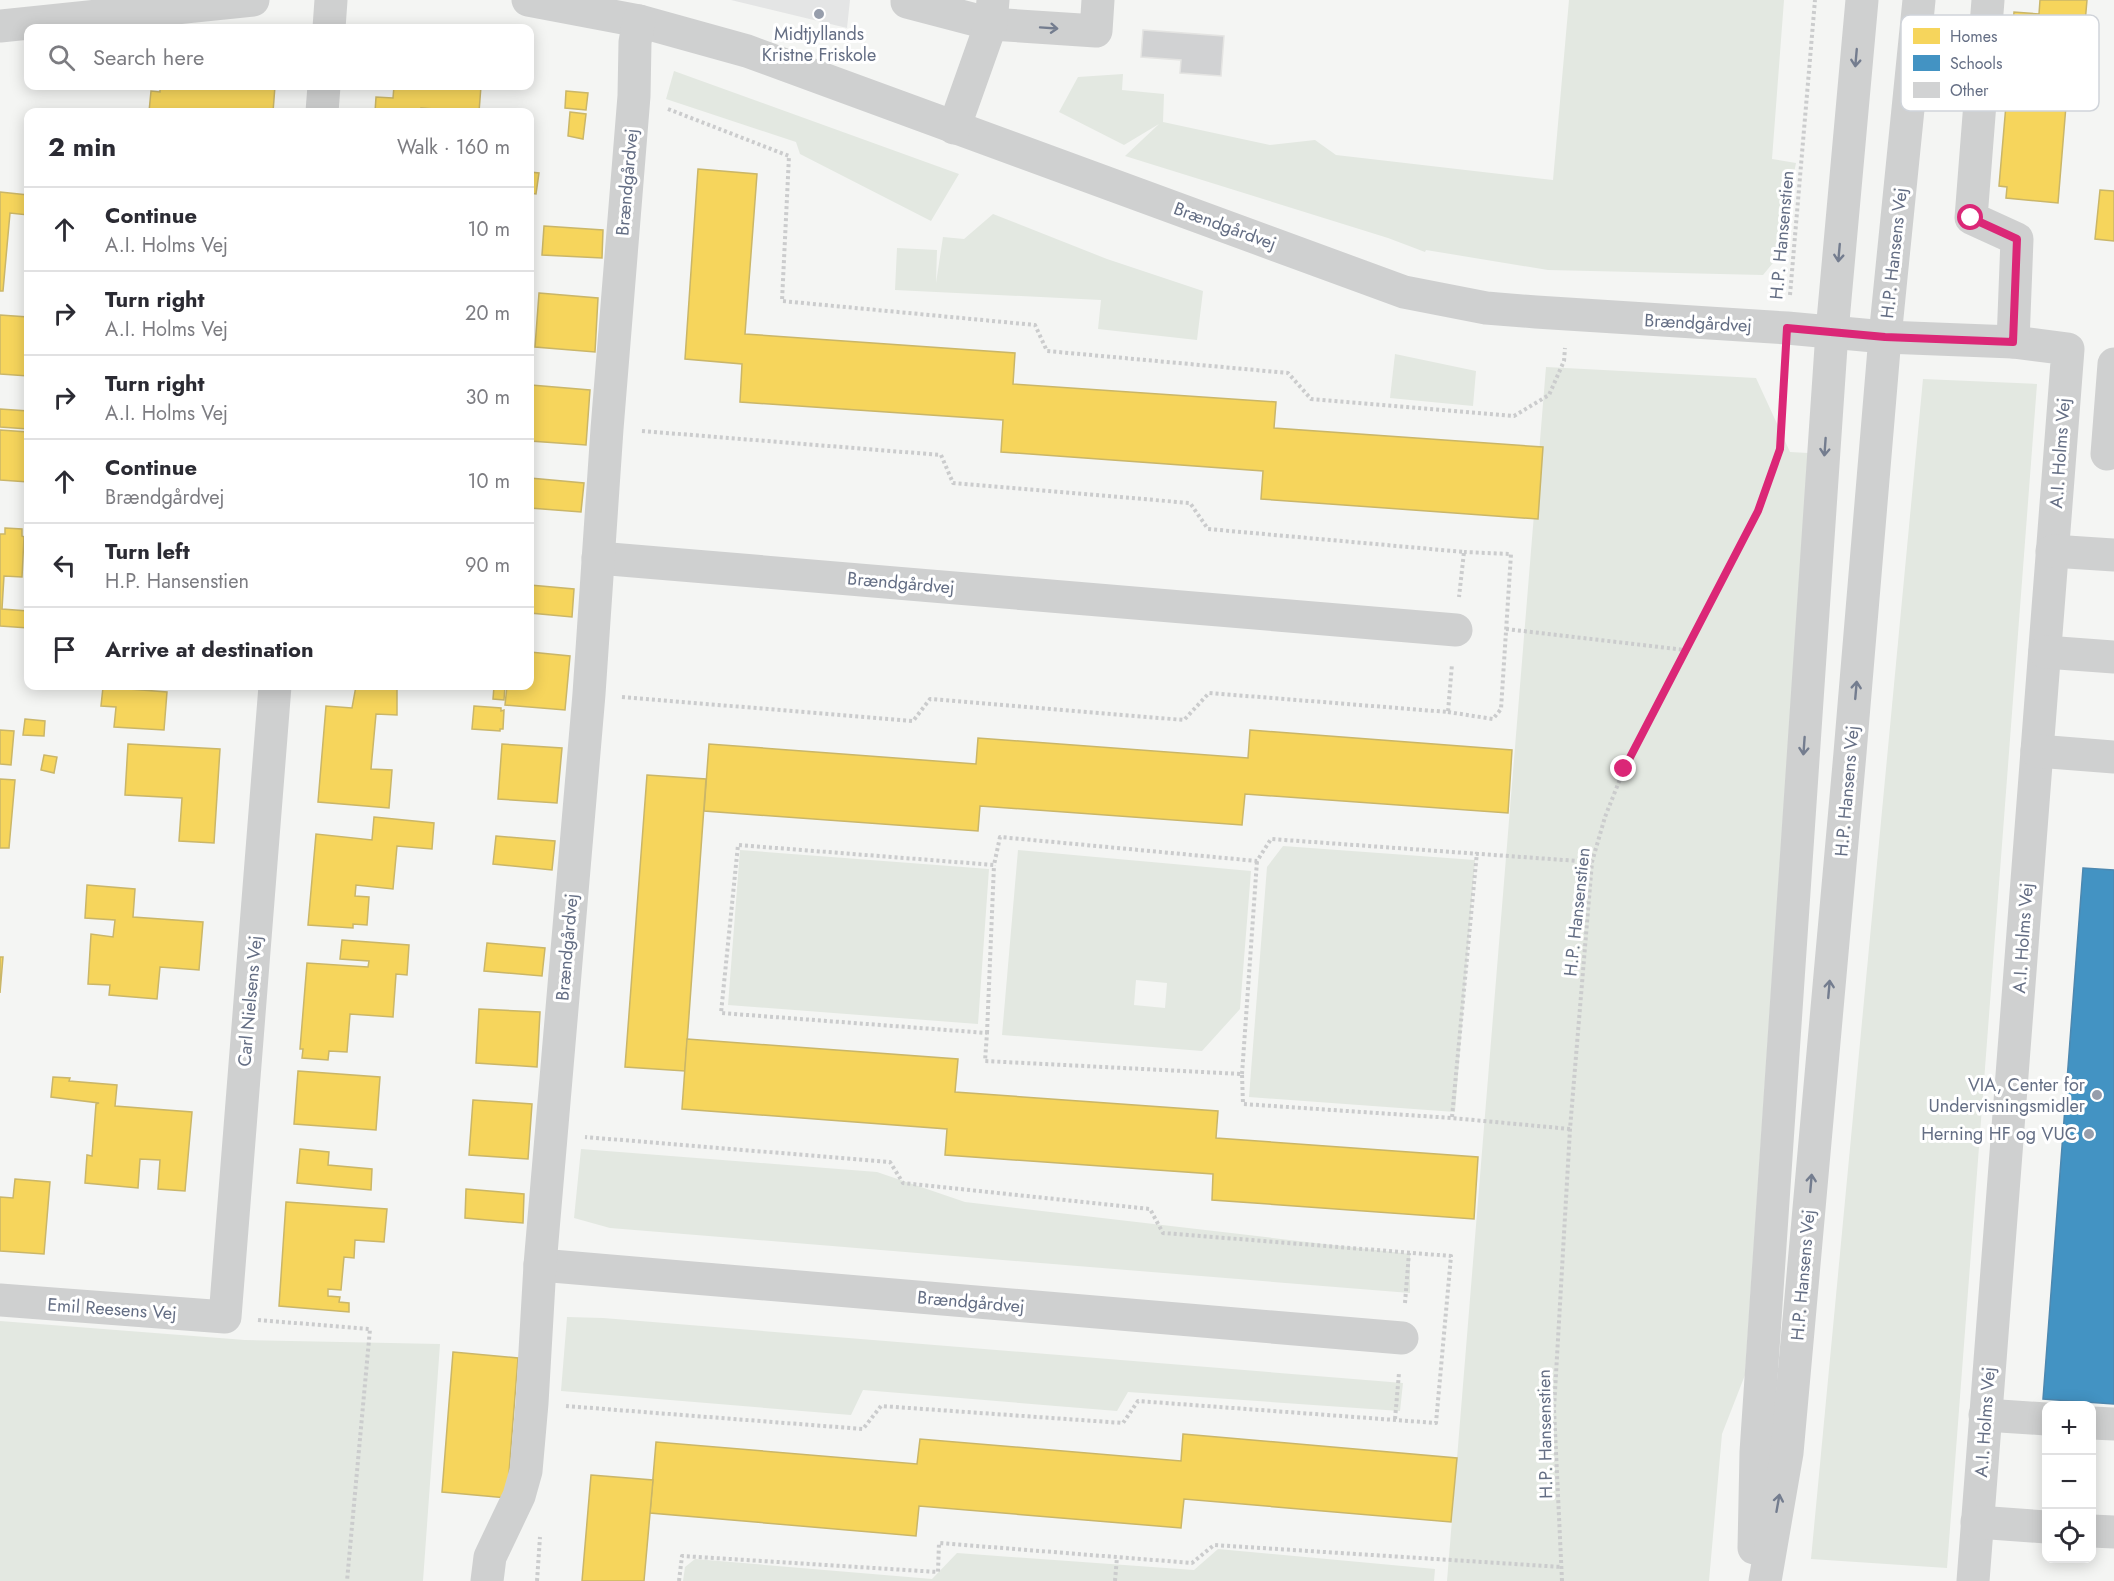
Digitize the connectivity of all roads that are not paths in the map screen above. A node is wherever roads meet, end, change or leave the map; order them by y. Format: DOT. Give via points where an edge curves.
graph roads {
  1 [pos="253,0"];
  2 [pos="332,0"];
  3 [pos="528,0"];
  4 [pos="907,0"];
  5 [pos="1098,0"];
  6 [pos="1862,0"];
  7 [pos="1919,0"];
  8 [pos="1988,0"];
  9 [pos="992,12"];
  10 [pos="1917,15"];
  11 [pos="1987,15"];
  12 [pos="639,21"];
  13 [pos="329,24"];
  14 [pos="0,26"];
  15 [pos="324,90"];
  16 [pos="322,108"];
  17 [pos="1908,111"];
  18 [pos="1979,111"];
  19 [pos="954,128"];
  20 [pos="1832,332"];
  21 [pos="1885,337"];
  22 [pos="2013,342"];
  23 [pos="2114,364"];
  24 [pos="2061,451"];
  25 [pos="2111,455"];
  26 [pos="2052,551"];
  27 [pos="2114,555"];
  28 [pos="598,558"];
  29 [pos="1456,630"];
  30 [pos="2045,652"];
  31 [pos="2114,657"];
  32 [pos="276,690"];
  33 [pos="2037,752"];
  34 [pos="2114,757"];
  35 [pos="540,1265"];
  36 [pos="0,1300"];
  37 [pos="225,1317"];
  38 [pos="1402,1338"];
  39 [pos="1985,1415"];
  40 [pos="2042,1419"];
  41 [pos="2096,1423"];
  42 [pos="2114,1425"];
  43 [pos="1977,1522"];
  44 [pos="2042,1527"];
  45 [pos="2096,1531"];
  46 [pos="2114,1532"];
  47 [pos="487,1581"];
  48 [pos="1753,1581"];
  49 [pos="1765,1581"];
  50 [pos="1973,1581"];
  1 -- 14 [label="street"];
  2 -- 13 [label="street"];
  3 -- 12 [label="street, Brændgårdvej"];
  4 -- 9 [label="street"];
  9 -- 5 [label="street, one-way" via="1096,31"];
  6 -- 20 [label="street, H.P. Hansens Vej, one-way"];
  7 -- 10 [label="street, H.P. Hansens Vej"];
  8 -- 11 [label="street"];
  9 -- 19 [label="street"];
  12 -- 19 [label="street, Brændgårdvej" via="747,51"];
  12 -- 28 [label="street, Brændgårdvej"];
  15 -- 16 [label="street"];
  17 -- 21 [label="street, H.P. Hansens Vej"];
  18 -- 22 [label="street" via="1971,218 2017,239"];
  19 -- 20 [label="street, Brændgårdvej" via="1404,292 1486,308"];
  20 -- 21 [label="street, A.I. Holms Vej"];
  20 -- 48 [label="street, H.P. Hansens Vej, one-way" via="1757,1440"];
  21 -- 22 [label="street, A.I. Holms Vej"];
  49 -- 21 [label="street, H.P. Hansens Vej, one-way" via="1787,1453"];
  22 -- 24 [label="street, A.I. Holms Vej" via="2068,350"];
  23 -- 25 [label="street"];
  24 -- 25 [label="street"];
  24 -- 26 [label="street, A.I. Holms Vej"];
  26 -- 27 [label="street"];
  26 -- 30 [label="street, A.I. Holms Vej"];
  28 -- 29 [label="street, Brændgårdvej"];
  28 -- 35 [label="street, Brændgårdvej"];
  30 -- 31 [label="street"];
  30 -- 33 [label="street, A.I. Holms Vej"];
  32 -- 37 [label="street, Carl Nielsens Vej"];
  33 -- 34 [label="street"];
  33 -- 39 [label="street, A.I. Holms Vej"];
  35 -- 38 [label="street, Brændgårdvej"];
  35 -- 47 [label="street, Brændgårdvej" via="524,1477 490,1557"];
  36 -- 37 [label="street, Emil Reesens Vej"];
  39 -- 40 [label="street"];
  39 -- 43 [label="street, A.I. Holms Vej"];
  41 -- 42 [label="street"];
  43 -- 44 [label="street"];
  43 -- 50 [label="street, A.I. Holms Vej"];
  45 -- 46 [label="street"];
}
